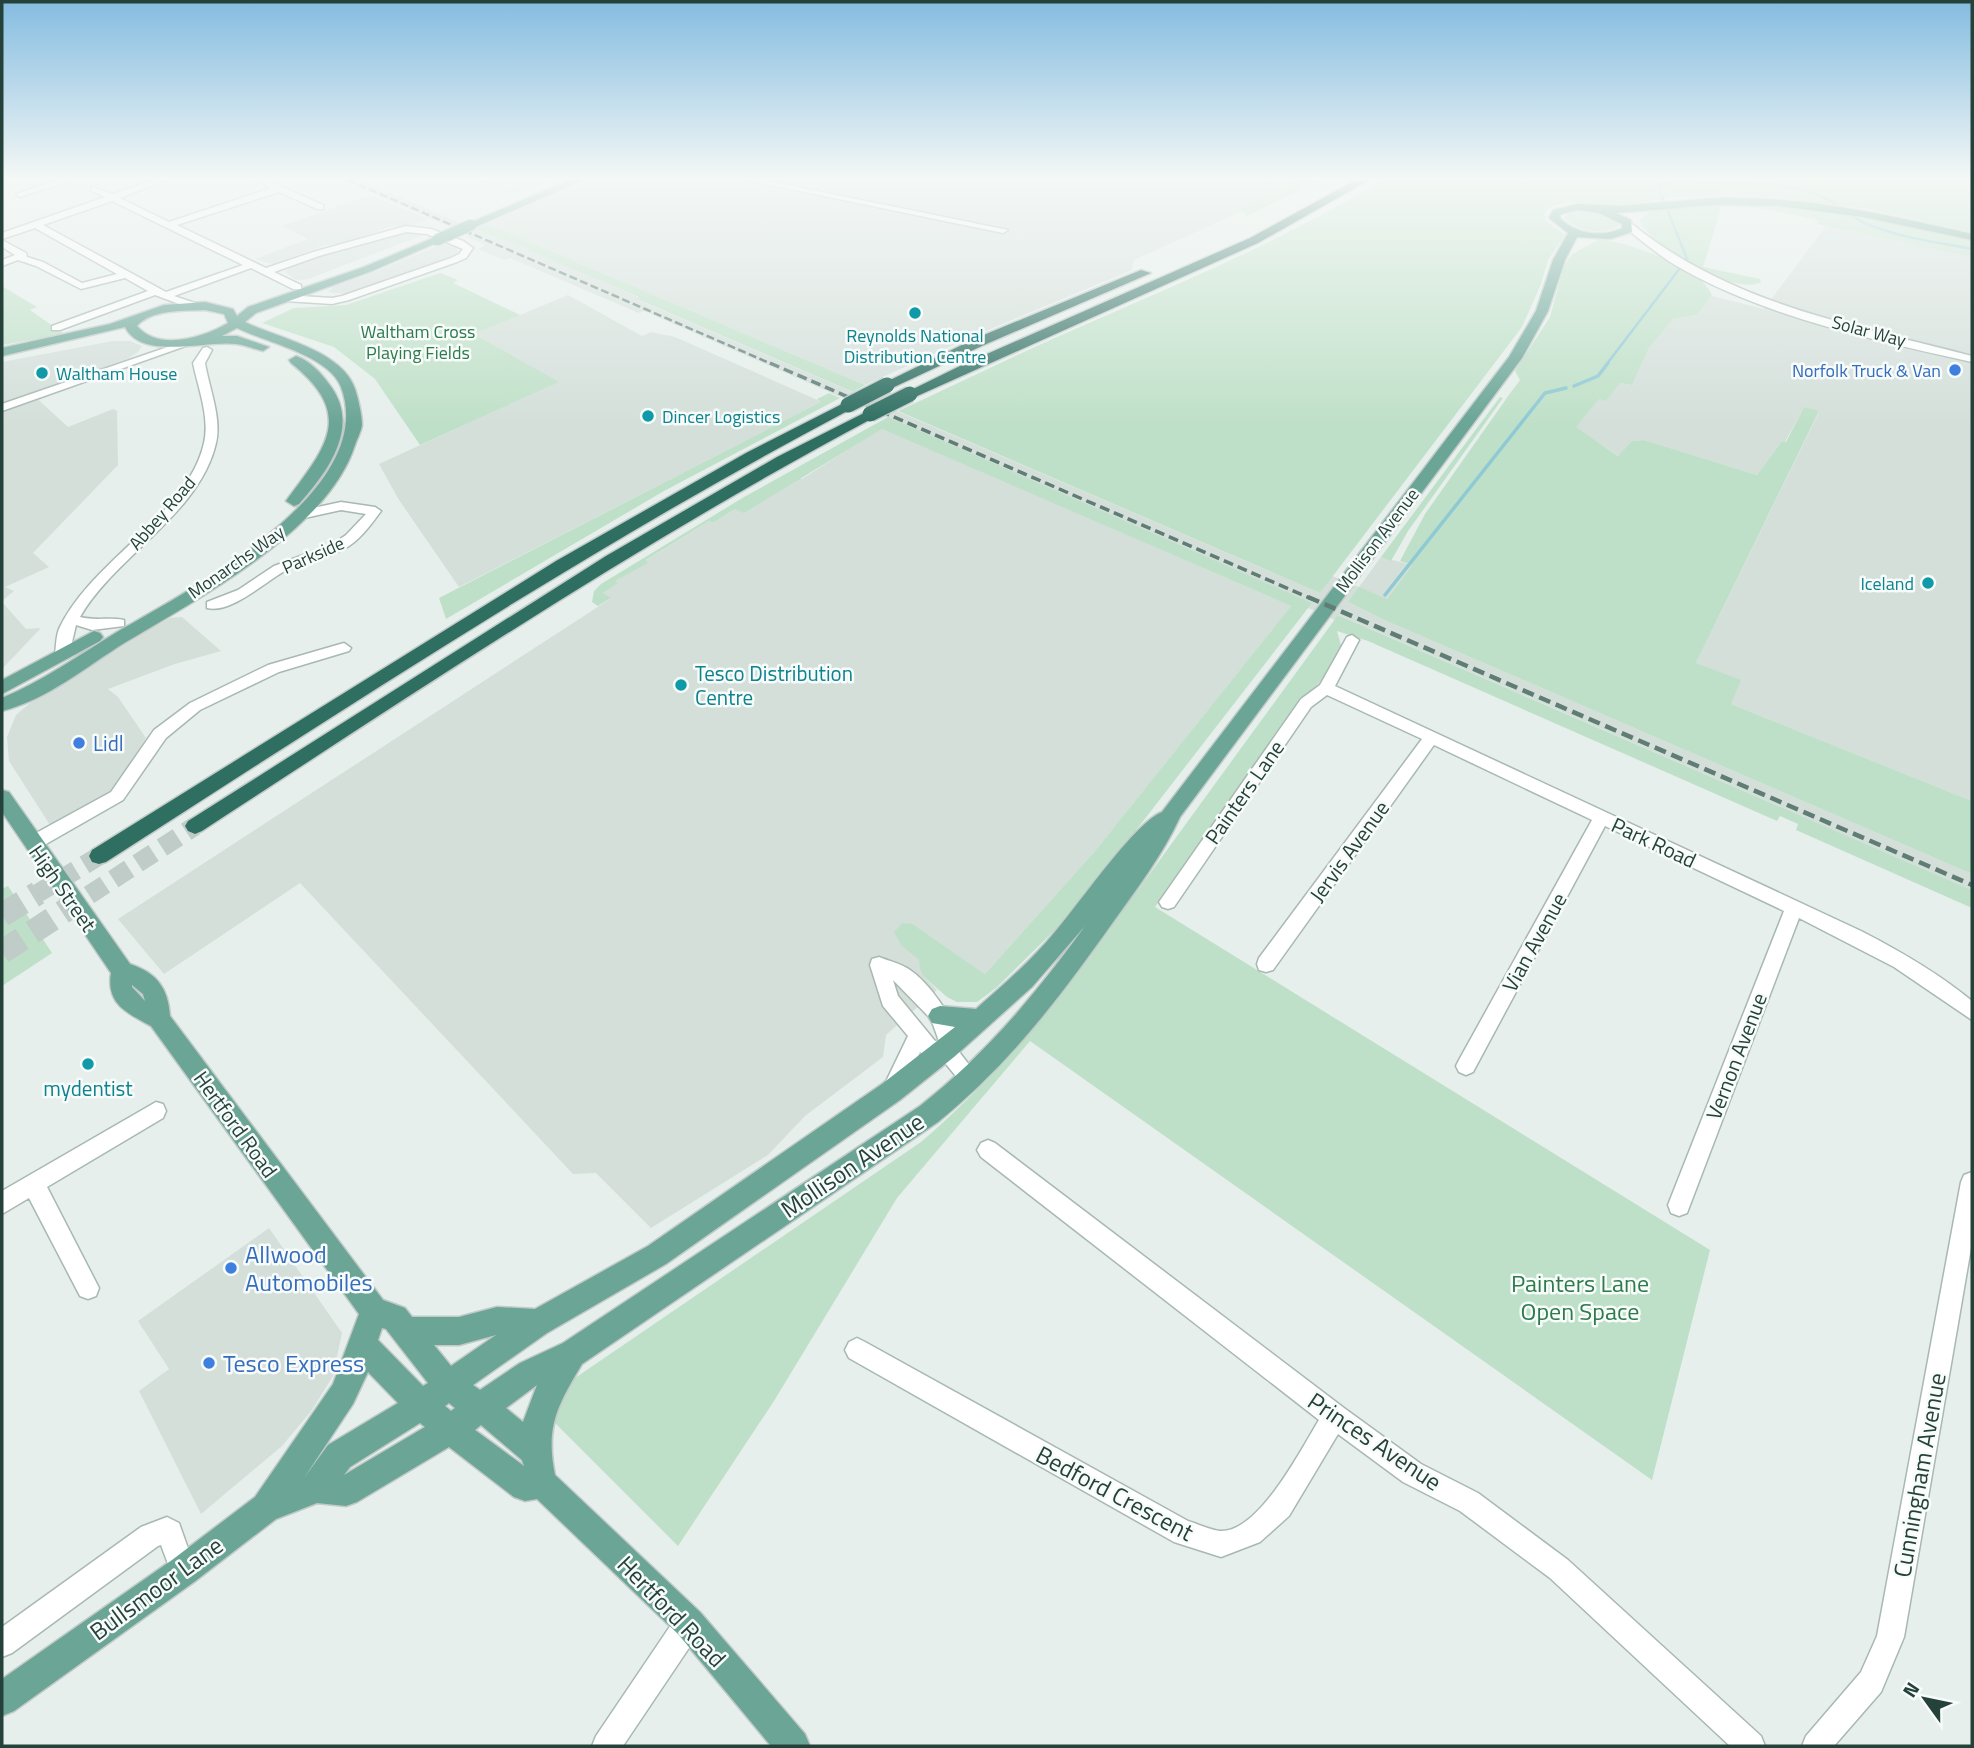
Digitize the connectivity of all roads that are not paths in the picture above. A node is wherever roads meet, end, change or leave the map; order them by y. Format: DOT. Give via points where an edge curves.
graph roads {
  1 [pos="32,262"];
  2 [pos="103,262"];
  3 [pos="244,262"];
  4 [pos="298,262"];
  5 [pos="368,262"];
  6 [pos="385,262"];
  7 [pos="449,262"];
  8 [pos="1206,262"];
  9 [pos="1559,262"];
  10 [pos="1677,262"];
  11 [pos="251,265"];
  12 [pos="1158,268"];
  13 [pos="265,272"];
  14 [pos="126,274"];
  15 [pos="296,288"];
  16 [pos="160,293"];
  17 [pos="320,293"];
  18 [pos="200,306"];
  19 [pos="137,318"];
  20 [pos="234,322"];
  21 [pos="56,328"];
  22 [pos="144,338"];
  23 [pos="199,345"];
  24 [pos="2,352"];
  25 [pos="2,358"];
  26 [pos="140,358"];
  27 [pos="1972,359"];
  28 [pos="2,408"];
  29 [pos="328,484"];
  30 [pos="341,506"];
  31 [pos="300,515"];
  32 [pos="212,605"];
  33 [pos="73,620"];
  34 [pos="119,623"];
  35 [pos="1352,640"];
  36 [pos="344,648"];
  37 [pos="62,655"];
  38 [pos="2,688"];
  39 [pos="1326,688"];
  40 [pos="2,702"];
  41 [pos="1432,737"];
  42 [pos="2,797"];
  43 [pos="1172,813"];
  44 [pos="1602,817"];
  45 [pos="195,826"];
  46 [pos="33,843"];
  47 [pos="99,856"];
  48 [pos="1168,902"];
  49 [pos="1794,908"];
  50 [pos="102,943"];
  51 [pos="1266,964"];
  52 [pos="1972,1012"];
  53 [pos="940,1016"];
  54 [pos="981,1019"];
  55 [pos="918,1035"];
  56 [pos="946,1050"];
  57 [pos="1466,1066"];
  58 [pos="971,1080"];
  59 [pos="891,1092"];
  60 [pos="156,1111"];
  61 [pos="988,1150"];
  62 [pos="1972,1182"];
  63 [pos="33,1183"];
  64 [pos="2,1203"];
  65 [pos="1679,1205"];
  66 [pos="88,1288"];
  67 [pos="374,1311"];
  68 [pos="537,1323"];
  69 [pos="407,1331"];
  70 [pos="364,1345"];
  71 [pos="857,1350"];
  72 [pos="572,1353"];
  73 [pos="449,1386"];
  74 [pos="421,1405"];
  75 [pos="481,1407"];
  76 [pos="1335,1417"];
  77 [pos="449,1430"];
  78 [pos="536,1452"];
  79 [pos="542,1483"];
  80 [pos="317,1488"];
  81 [pos="266,1508"];
  82 [pos="183,1571"];
  83 [pos="689,1623"];
  84 [pos="2,1643"];
  85 [pos="2,1699"];
  86 [pos="606,1746"];
  87 [pos="793,1746"];
  88 [pos="1751,1746"];
  89 [pos="1816,1746"];
  1 -- 14 [label="street" via="76,287"];
  2 -- 14 [label="street"];
  3 -- 11 [label="street"];
  4 -- 13 [label="street"];
  5 -- 15 [label="main road"];
  6 -- 17 [label="main road"];
  7 -- 17 [label="street" via="345,298"];
  8 -- 45 [label="highway, bridge" via="1004,349 753,476 596,568"];
  9 -- 43 [label="main road, Mollison Avenue" via="1542,311 1515,358"];
  10 -- 27 [label="street, Solar Way" via="1725,287"];
  11 -- 13 [label="street"];
  11 -- 16 [label="street"];
  12 -- 47 [label="highway, bridge" via="979,342 718,473 598,542"];
  13 -- 15 [label="street"];
  14 -- 16 [label="street"];
  15 -- 18 [label="main road" via="265,298"];
  16 -- 18 [label="street"];
  16 -- 21 [label="street"];
  17 -- 20 [label="main road" via="285,298"];
  18 -- 19 [label="main road" via="164,309"];
  18 -- 20 [label="main road, Monarchs Way" via="229,312"];
  19 -- 22 [label="main road" via="131,326"];
  19 -- 24 [label="main road" via="92,333"];
  20 -- 23 [label="main road"];
  20 -- 29 [label="main road, Monarchs Way" via="302,349 347,384 356,415 354,430 344,461"];
  22 -- 23 [label="main road, Monarchs Way"];
  22 -- 25 [label="main road" via="102,338"];
  22 -- 26 [label="street" via="150,346"];
  23 -- 26 [label="street"];
  23 -- 33 [label="street, Abbey Road" via="211,426 206,456 189,487 85,598"];
  23 -- 34 [label="main road, Monarchs Way" via="226,339 254,344 311,370 334,400 336,433 325,461 305,489 270,525 231,555"];
  26 -- 28 [label="street"];
  29 -- 30 [label="street, Parkside" via="331,497"];
  29 -- 31 [label="main road, Monarchs Way"];
  30 -- 31 [label="street, Parkside"];
  30 -- 32 [label="street, Parkside" via="375,511 338,547 279,569 243,593"];
  31 -- 40 [label="main road, Monarchs Way" via="203,587 30,692"];
  33 -- 34 [label="street" via="92,625"];
  33 -- 37 [label="street, Abbey Road" via="65,630"];
  34 -- 37 [label="main road, Monarchs Way"];
  35 -- 39 [label="street, Painters Lane"];
  36 -- 46 [label="street" via="250,680 195,706 159,735 117,796"];
  37 -- 38 [label="main road, Monarchs Way"];
  39 -- 41 [label="street, Park Road"];
  39 -- 48 [label="street, Painters Lane" via="1306,703"];
  41 -- 44 [label="street, Park Road"];
  41 -- 51 [label="street, Jervis Avenue"];
  42 -- 46 [label="main road, High Street"];
  43 -- 54 [label="main road, Mollison Avenue" via="1145,836 1061,941"];
  43 -- 58 [label="main road, Mollison Avenue" via="1158,843 1051,991"];
  44 -- 49 [label="street, Park Road"];
  44 -- 57 [label="street, Vian Avenue"];
  46 -- 50 [label="main road, High Street"];
  49 -- 52 [label="street, Park Road" via="1896,957"];
  49 -- 65 [label="street, Vernon Avenue"];
  50 -- 67 [label="main road, Hertford Road" via="123,972 120,989 134,1006 159,1019"];
  53 -- 54 [label="main road"];
  53 -- 55 [label="street" via="904,976 879,965 890,1000"];
  53 -- 56 [label="street" via="950,1037"];
  54 -- 56 [label="main road, Mollison Avenue"];
  55 -- 56 [label="street" via="930,1049"];
  55 -- 59 [label="street"];
  56 -- 58 [label="street"];
  56 -- 59 [label="main road, Mollison Avenue"];
  58 -- 72 [label="main road, Mollison Avenue" via="929,1114"];
  59 -- 68 [label="main road, Mollison Avenue" via="657,1255"];
  60 -- 63 [label="street"];
  61 -- 76 [label="street, Princes Avenue"];
  62 -- 89 [label="street, Cunningham Avenue" via="1891,1637 1871,1682"];
  63 -- 64 [label="street"];
  63 -- 66 [label="street"];
  67 -- 69 [label="main road, Hertford Road" via="395,1318"];
  67 -- 70 [label="main road"];
  68 -- 69 [label="main road" via="497,1321 459,1331"];
  68 -- 73 [label="main road, Mollison Avenue"];
  69 -- 73 [label="main road, Hertford Road"];
  70 -- 74 [label="main road"];
  70 -- 81 [label="main road" via="343,1394"];
  71 -- 76 [label="street, Bedford Crescent" via="1183,1533 1221,1544 1251,1533 1280,1507"];
  72 -- 75 [label="main road, Mollison Avenue" via="530,1373"];
  72 -- 78 [label="main road" via="546,1396"];
  73 -- 74 [label="main road, Mollison Avenue"];
  73 -- 75 [label="main road, Hertford Road"];
  74 -- 77 [label="main road"];
  74 -- 80 [label="main road" via="339,1456"];
  75 -- 77 [label="main road, Mollison Avenue"];
  75 -- 78 [label="main road, Hertford Road"];
  76 -- 88 [label="street, Princes Avenue" via="1412,1473 1469,1502 1559,1569"];
  77 -- 79 [label="main road" via="525,1486"];
  77 -- 80 [label="main road, Bullsmoor Lane" via="346,1491"];
  78 -- 79 [label="main road"];
  79 -- 83 [label="main road, Hertford Road"];
  80 -- 81 [label="main road, Bullsmoor Lane"];
  81 -- 82 [label="main road, Bullsmoor Lane"];
  82 -- 84 [label="street" via="170,1532 161,1531"];
  82 -- 85 [label="main road, Bullsmoor Lane"];
  83 -- 86 [label="street"];
  83 -- 87 [label="main road, Hertford Road"];
}
